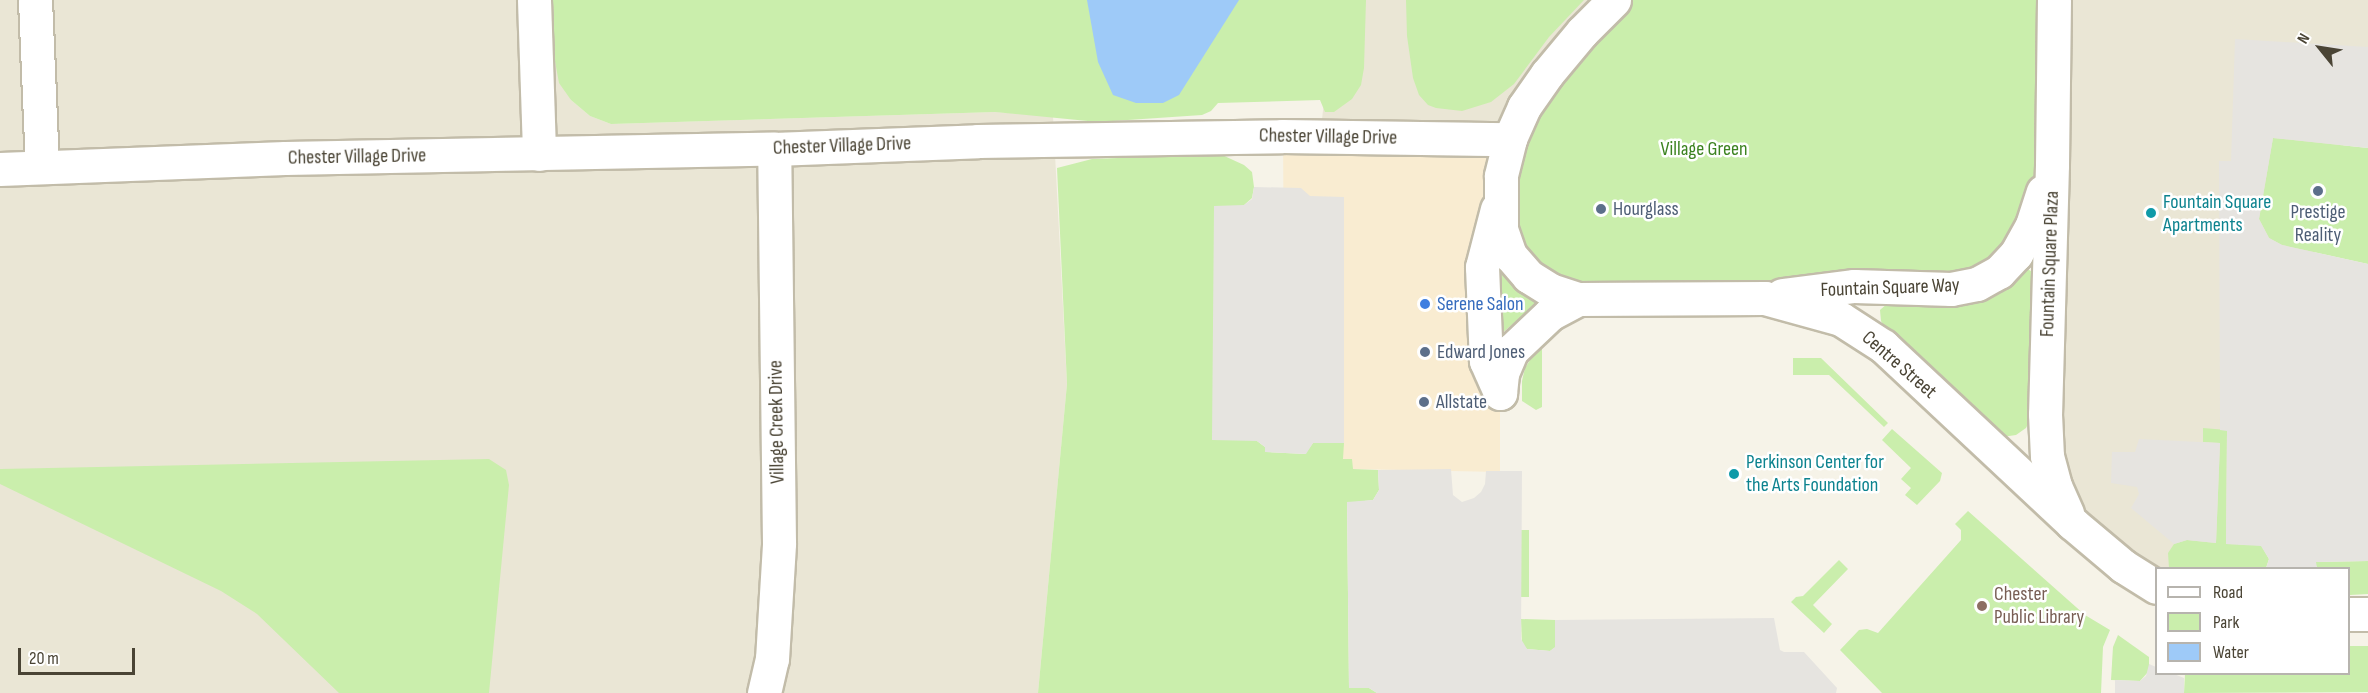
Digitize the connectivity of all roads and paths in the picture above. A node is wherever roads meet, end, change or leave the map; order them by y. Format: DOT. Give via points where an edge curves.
graph roads {
  1 [pos="35,0"];
  2 [pos="534,0"];
  3 [pos="1614,0"];
  4 [pos="2054,0"];
  5 [pos="1510,139"];
  6 [pos="774,149"];
  7 [pos="539,154"];
  8 [pos="2052,165"];
  9 [pos="42,167"];
  10 [pos="0,169"];
  11 [pos="1499,202"];
  12 [pos="1765,298"];
  13 [pos="1578,299"];
  14 [pos="2072,523"];
  15 [pos="2155,586"];
  16 [pos="2350,614"];
  17 [pos="2368,614"];
  18 [pos="764,693"];
  1 -- 9 [label="street"];
  2 -- 7 [label="street"];
  3 -- 5 [label="street" via="1547,74 1524,107"];
  4 -- 8 [label="street, Fountain Square Plaza"];
  5 -- 6 [label="street, Chester Village Drive" via="1282,136"];
  5 -- 11 [label="street"];
  6 -- 7 [label="street, Chester Village Drive"];
  6 -- 18 [label="street, Village Creek Drive" via="779,543 772,659"];
  7 -- 9 [label="street, Chester Village Drive"];
  8 -- 12 [label="street, Fountain Square Way" via="2032,225 2016,254 1999,273 1977,284 1951,289 1854,286"];
  8 -- 14 [label="street, Fountain Square Plaza" via="2047,456"];
  9 -- 10 [label="street, Chester Village Drive"];
  11 -- 13 [label="street" via="1501,229 1510,255 1528,276 1550,290"];
  11 -- 13 [label="street" via="1482,267 1486,361 1500,393 1502,373 1512,350 1550,314"];
  12 -- 13 [label="street, Centre Street"];
  12 -- 14 [label="street, Centre Street" via="1841,319 1883,346"];
  14 -- 15 [label="street, Centre Street" via="2123,566"];
  16 -- 17 [label="street"];
}
